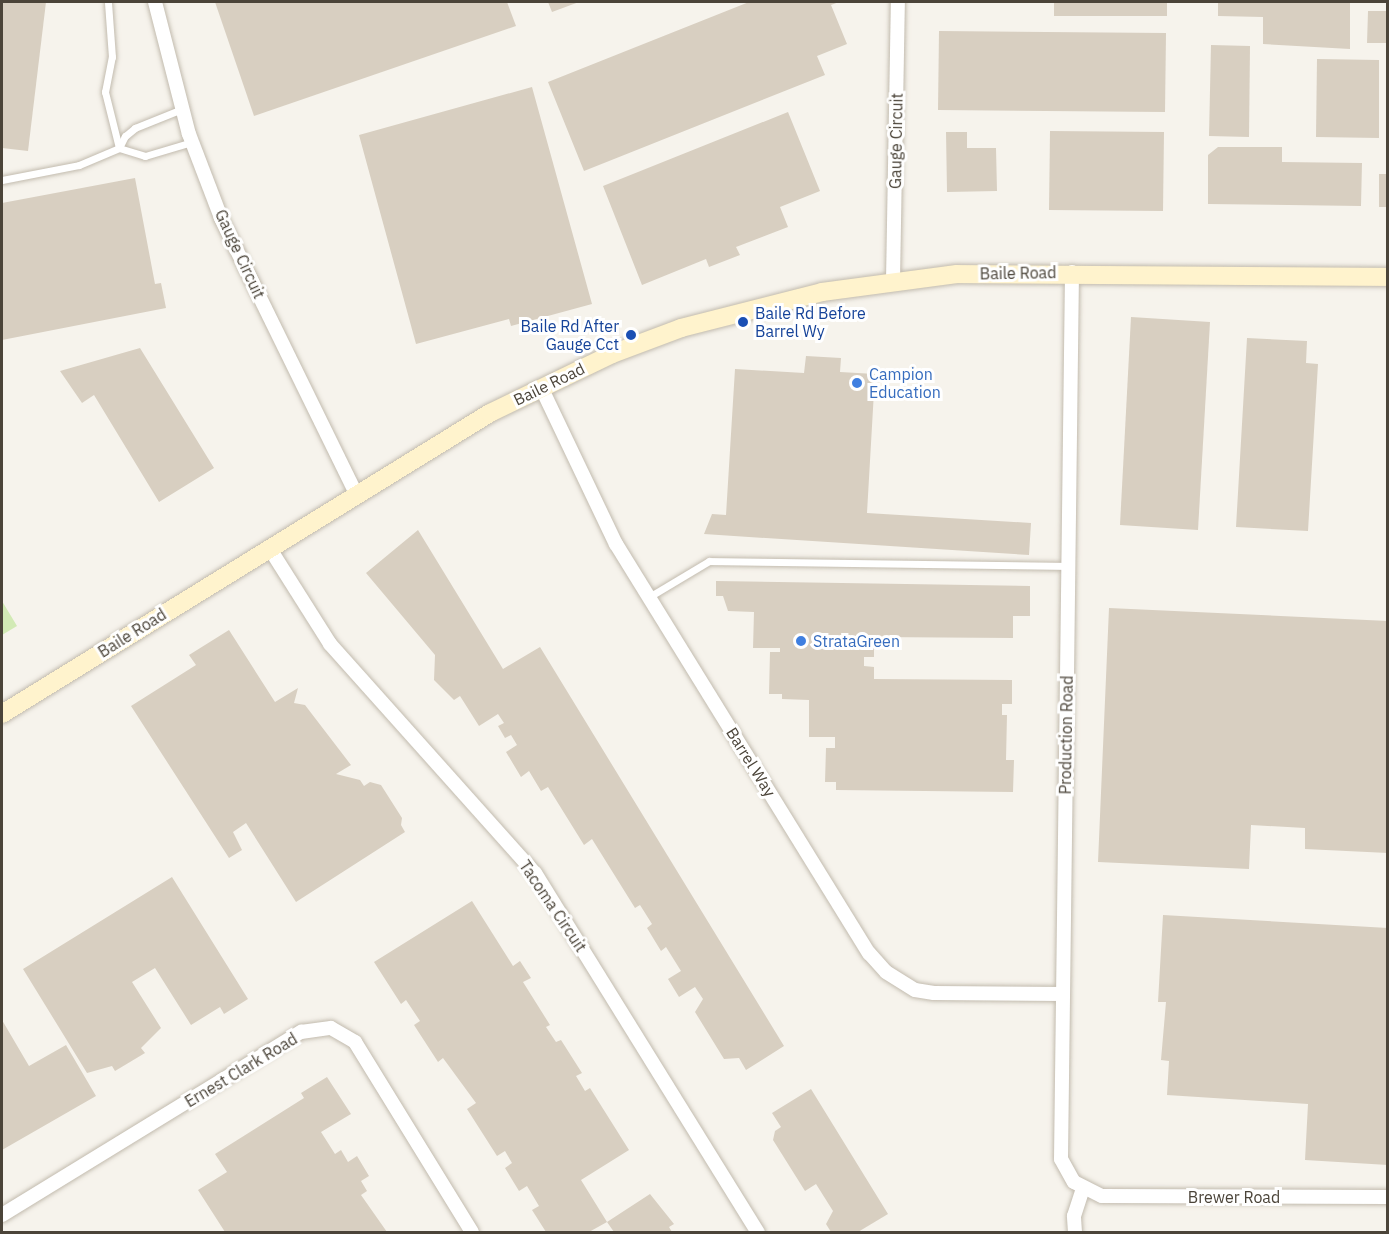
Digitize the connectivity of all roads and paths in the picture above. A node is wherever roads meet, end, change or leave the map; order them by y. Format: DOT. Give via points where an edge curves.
graph roads {
  1 [pos="108,2"];
  2 [pos="155,2"];
  3 [pos="898,2"];
  4 [pos="182,109"];
  5 [pos="192,142"];
  6 [pos="119,148"];
  7 [pos="2,180"];
  8 [pos="1072,272"];
  9 [pos="1388,277"];
  10 [pos="894,281"];
  11 [pos="541,387"];
  12 [pos="356,494"];
  13 [pos="270,549"];
  14 [pos="1068,566"];
  15 [pos="649,597"];
  16 [pos="2,714"];
  17 [pos="1062,994"];
  18 [pos="1083,1189"];
  19 [pos="1388,1197"];
  20 [pos="2,1215"];
  21 [pos="472,1233"];
  22 [pos="758,1233"];
  23 [pos="1075,1233"];
  1 -- 6 [label="lane" via="112,57 105,92"];
  2 -- 4 [label="street, Gauge Circuit"];
  3 -- 10 [label="street, Gauge Circuit"];
  4 -- 5 [label="street, Gauge Circuit"];
  4 -- 6 [label="lane" via="135,128"];
  5 -- 6 [label="lane" via="145,156"];
  5 -- 12 [label="street, Gauge Circuit" via="221,218"];
  6 -- 7 [label="lane" via="79,165"];
  8 -- 9 [label="street, Baile Road"];
  8 -- 10 [label="street, Baile Road" via="1002,272"];
  8 -- 14 [label="street, Production Road"];
  10 -- 11 [label="street, Baile Road" via="822,292 681,328"];
  11 -- 12 [label="street, Baile Road"];
  11 -- 15 [label="street, Barrel Way" via="602,516"];
  12 -- 13 [label="street, Baile Road"];
  13 -- 16 [label="street, Baile Road"];
  13 -- 22 [label="street, Tacoma Circuit" via="330,644 535,873"];
  14 -- 15 [label="lane" via="710,561"];
  14 -- 17 [label="street, Production Road"];
  15 -- 17 [label="street, Barrel Way" via="869,953 886,972 915,990 934,993"];
  17 -- 18 [label="street, Production Road" via="1059,1149 1067,1172"];
  18 -- 19 [label="street, Brewer Road" via="1119,1197"];
  18 -- 23 [label="street" via="1074,1216"];
  20 -- 21 [label="street, Ernest Clark Road" via="301,1032 331,1028 355,1042"];
}
